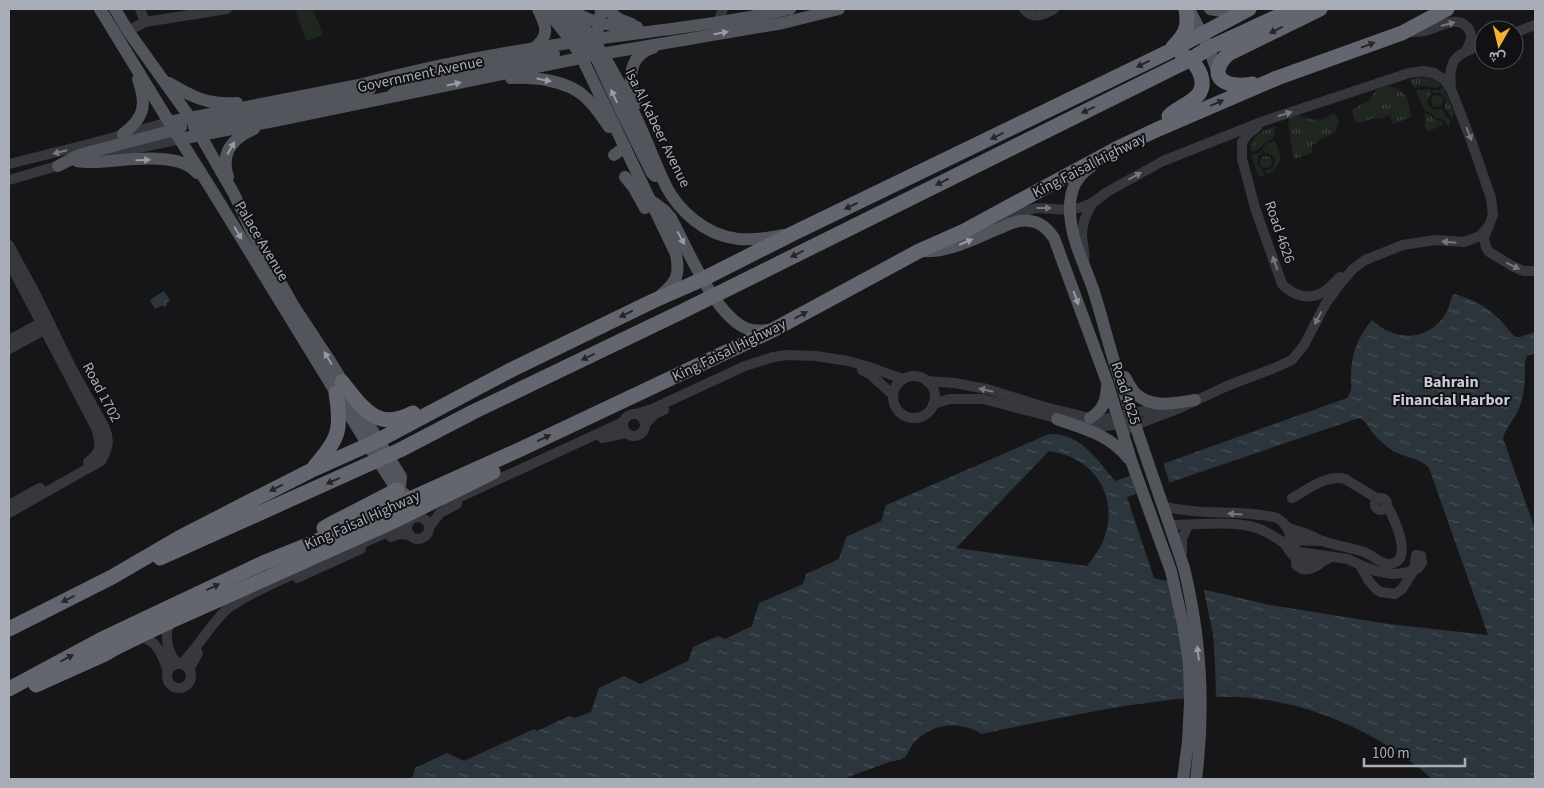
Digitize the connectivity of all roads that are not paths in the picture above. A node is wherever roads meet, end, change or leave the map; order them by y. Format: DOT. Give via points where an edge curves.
graph roads {
  1 [pos="100,9"];
  2 [pos="115,9"];
  3 [pos="140,9"];
  4 [pos="227,9"];
  5 [pos="538,9"];
  6 [pos="546,9"];
  7 [pos="557,9"];
  8 [pos="600,9"];
  9 [pos="606,9"];
  10 [pos="723,9"];
  11 [pos="790,9"];
  12 [pos="839,9"];
  13 [pos="1024,9"];
  14 [pos="1054,9"];
  15 [pos="1187,9"];
  16 [pos="1210,9"];
  17 [pos="1239,9"];
  18 [pos="1249,9"];
  19 [pos="1294,9"];
  20 [pos="1320,9"];
  21 [pos="1447,9"];
  22 [pos="571,10"];
  23 [pos="145,22"];
  24 [pos="718,22"];
  25 [pos="600,23"];
  26 [pos="642,27"];
  27 [pos="112,28"];
  28 [pos="128,31"];
  29 [pos="661,31"];
  30 [pos="1402,33"];
  31 [pos="696,37"];
  32 [pos="1206,41"];
  33 [pos="587,48"];
  34 [pos="1474,48"];
  35 [pos="533,49"];
  36 [pos="1466,51"];
  37 [pos="1168,52"];
  38 [pos="1191,59"];
  39 [pos="134,65"];
  40 [pos="390,77"];
  41 [pos="1219,77"];
  42 [pos="1277,78"];
  43 [pos="478,79"];
  44 [pos="164,80"];
  45 [pos="1451,88"];
  46 [pos="389,97"];
  47 [pos="257,104"];
  48 [pos="274,121"];
  49 [pos="1264,121"];
  50 [pos="184,128"];
  51 [pos="1156,130"];
  52 [pos="124,134"];
  53 [pos="631,142"];
  54 [pos="645,149"];
  55 [pos="1116,150"];
  56 [pos="614,155"];
  57 [pos="77,161"];
  58 [pos="9,164"];
  59 [pos="58,166"];
  60 [pos="625,177"];
  61 [pos="14,179"];
  62 [pos="9,188"];
  63 [pos="214,192"];
  64 [pos="234,194"];
  65 [pos="651,201"];
  66 [pos="1094,202"];
  67 [pos="1070,210"];
  68 [pos="247,222"];
  69 [pos="1491,224"];
  70 [pos="964,231"];
  71 [pos="796,232"];
  72 [pos="673,245"];
  73 [pos="9,246"];
  74 [pos="919,251"];
  75 [pos="9,262"];
  76 [pos="1084,265"];
  77 [pos="1535,271"];
  78 [pos="1350,272"];
  79 [pos="703,279"];
  80 [pos="713,296"];
  81 [pos="653,301"];
  82 [pos="46,324"];
  83 [pos="773,330"];
  84 [pos="9,340"];
  85 [pos="9,349"];
  86 [pos="1114,360"];
  87 [pos="511,370"];
  88 [pos="903,379"];
  89 [pos="927,381"];
  90 [pos="1107,382"];
  91 [pos="339,388"];
  92 [pos="893,395"];
  93 [pos="1195,400"];
  94 [pos="934,404"];
  95 [pos="636,414"];
  96 [pos="1090,418"];
  97 [pos="1057,419"];
  98 [pos="1119,420"];
  99 [pos="1133,420"];
  100 [pos="623,422"];
  101 [pos="645,424"];
  102 [pos="626,433"];
  103 [pos="1124,438"];
  104 [pos="373,442"];
  105 [pos="521,449"];
  106 [pos="383,458"];
  107 [pos="1134,467"];
  108 [pos="310,471"];
  109 [pos="397,490"];
  110 [pos="34,496"];
  111 [pos="417,496"];
  112 [pos="1161,498"];
  113 [pos="1292,498"];
  114 [pos="9,505"];
  115 [pos="9,513"];
  116 [pos="421,516"];
  117 [pos="1268,516"];
  118 [pos="408,523"];
  119 [pos="1173,525"];
  120 [pos="1188,525"];
  121 [pos="430,526"];
  122 [pos="1287,527"];
  123 [pos="1266,531"];
  124 [pos="410,535"];
  125 [pos="1322,541"];
  126 [pos="1286,542"];
  127 [pos="310,544"];
  128 [pos="1182,553"];
  129 [pos="1327,560"];
  130 [pos="1360,565"];
  131 [pos="112,577"];
  132 [pos="1188,582"];
  133 [pos="171,621"];
  134 [pos="9,629"];
  135 [pos="137,637"];
  136 [pos="183,666"];
  137 [pos="168,672"];
  138 [pos="9,689"];
  139 [pos="9,696"];
  140 [pos="1196,702"];
  141 [pos="1183,779"];
  142 [pos="1196,779"];
  1 -- 27 [label="main road, Palace Avenue"];
  2 -- 28 [label="main road, Palace Avenue"];
  3 -- 23 [label="street"];
  4 -- 23 [label="street"];
  5 -- 35 [label="main road" via="546,32 542,42"];
  6 -- 33 [label="main road, Isa Al Kabeer Avenue"];
  7 -- 33 [label="main road"];
  8 -- 25 [label="main road"];
  9 -- 26 [label="main road" via="619,19"];
  10 -- 24 [label="street"];
  11 -- 24 [label="main road, Government Avenue"];
  31 -- 12 [label="main road, Government Avenue, one-way" via="783,23"];
  13 -- 14 [label="street" via="1038,16"];
  15 -- 32 [label="main road"];
  15 -- 37 [label="highway" via="1185,33"];
  16 -- 17 [label="main road"];
  18 -- 32 [label="highway" via="1213,27"];
  19 -- 32 [label="highway"];
  20 -- 41 [label="highway, one-way" via="1228,54 1218,66"];
  21 -- 30 [label="highway, King Faisal Highway"];
  22 -- 25 [label="main road"];
  22 -- 33 [label="main road, Isa Al Kabeer Avenue"];
  23 -- 28 [label="street"];
  24 -- 29 [label="main road, Government Avenue"];
  25 -- 26 [label="main road" via="625,28"];
  25 -- 33 [label="main road"];
  26 -- 29 [label="main road"];
  27 -- 39 [label="main road, Palace Avenue"];
  27 -- 50 [label="main road"];
  28 -- 44 [label="main road, Palace Avenue"];
  29 -- 33 [label="main road, Government Avenue"];
  30 -- 36 [label="street, one-way" via="1424,31 1453,21 1462,22 1471,33"];
  42 -- 30 [label="highway, King Faisal Highway, one-way"];
  31 -- 33 [label="main road, Government Avenue"];
  31 -- 53 [label="main road" via="650,49 636,61 630,84 637,108"];
  32 -- 37 [label="highway"];
  32 -- 38 [label="highway"];
  32 -- 41 [label="main road"];
  33 -- 35 [label="main road, Government Avenue"];
  33 -- 43 [label="main road, Government Avenue"];
  33 -- 46 [label="main road" via="413,81"];
  53 -- 33 [label="main road, Isa Al Kabeer Avenue, one-way"];
  33 -- 53 [label="main road, Isa Al Kabeer Avenue"];
  34 -- 36 [label="street"];
  35 -- 40 [label="main road, Government Avenue"];
  36 -- 45 [label="street" via="1452,64"];
  37 -- 38 [label="highway"];
  37 -- 71 [label="highway, one-way"];
  38 -- 51 [label="highway" via="1200,75 1200,90"];
  38 -- 80 [label="highway, one-way"];
  39 -- 50 [label="main road, Palace Avenue"];
  39 -- 52 [label="main road" via="142,90 142,112 135,125"];
  40 -- 47 [label="main road, Government Avenue"];
  40 -- 50 [label="main road" via="353,95"];
  41 -- 42 [label="highway" via="1229,85 1238,86"];
  51 -- 42 [label="highway, King Faisal Highway, one-way"];
  46 -- 43 [label="main road, Government Avenue, one-way"];
  43 -- 53 [label="main road, one-way" via="544,79 561,84 584,95 616,136"];
  44 -- 47 [label="main road" via="192,97 224,103"];
  44 -- 50 [label="main road, Palace Avenue"];
  49 -- 45 [label="street, Road 4626, one-way" via="1413,71 1439,75"];
  45 -- 69 [label="street, one-way" via="1491,198"];
  46 -- 48 [label="main road, Government Avenue"];
  47 -- 50 [label="main road, Government Avenue"];
  48 -- 50 [label="main road, Government Avenue"];
  64 -- 48 [label="main road, one-way" via="225,162 231,145 242,135"];
  66 -- 49 [label="street, Road 4626, one-way" via="1163,161"];
  78 -- 49 [label="street, Road 4626, one-way" via="1326,290 1307,297 1296,295 1282,284 1255,208 1242,159 1242,142"];
  50 -- 52 [label="street, Government Avenue"];
  50 -- 57 [label="street, Government Avenue"];
  50 -- 59 [label="main road" via="79,155"];
  50 -- 63 [label="main road, Palace Avenue"];
  50 -- 64 [label="main road, Palace Avenue"];
  50 -- 68 [label="main road" via="226,196"];
  51 -- 55 [label="highway, King Faisal Highway"];
  52 -- 58 [label="street, Government Avenue, one-way"];
  53 -- 54 [label="main road"];
  53 -- 54 [label="main road, Isa Al Kabeer Avenue"];
  53 -- 56 [label="main road"];
  53 -- 65 [label="main road, Isa Al Kabeer Avenue"];
  54 -- 71 [label="main road, Isa Al Kabeer Avenue" via="683,210 703,227 727,238 750,240"];
  55 -- 67 [label="main road, Road 4625" via="1085,170 1077,180"];
  55 -- 70 [label="highway, King Faisal Highway"];
  57 -- 59 [label="street, Government Avenue"];
  57 -- 63 [label="main road, one-way" via="174,160 194,169"];
  59 -- 61 [label="street, Government Avenue"];
  60 -- 72 [label="main road" via="654,224"];
  61 -- 62 [label="street"];
  63 -- 91 [label="main road, Palace Avenue, one-way"];
  64 -- 68 [label="main road, Palace Avenue"];
  65 -- 72 [label="main road, Isa Al Kabeer Avenue"];
  65 -- 79 [label="main road, Isa Al Kabeer Avenue, one-way" via="671,218"];
  66 -- 67 [label="street, Road 4626"];
  66 -- 76 [label="street" via="1083,226"];
  70 -- 67 [label="street, Road 4626, one-way" via="1037,208"];
  67 -- 76 [label="main road, Road 4625" via="1072,231"];
  91 -- 68 [label="main road, Palace Avenue, one-way" via="328,358 293,305"];
  69 -- 77 [label="street, one-way" via="1484,238 1489,252 1514,267"];
  69 -- 78 [label="street, Road 4626, one-way" via="1472,240 1435,240 1403,245 1365,260"];
  70 -- 74 [label="highway, King Faisal Highway"];
  71 -- 79 [label="highway"];
  72 -- 81 [label="main road, Isa Al Kabeer Avenue" via="678,274 670,288"];
  73 -- 82 [label="street, Road 1702"];
  83 -- 74 [label="highway, King Faisal Highway, one-way"];
  74 -- 90 [label="main road, Road 4625, one-way" via="943,250 1022,221 1043,226 1057,245"];
  75 -- 82 [label="street, Road 1702"];
  76 -- 86 [label="main road, Road 4625"];
  78 -- 93 [label="street, Road 4626, one-way" via="1326,303 1304,345 1292,360"];
  79 -- 80 [label="main road, Isa Al Kabeer Avenue"];
  79 -- 81 [label="highway"];
  80 -- 83 [label="main road, Isa Al Kabeer Avenue" via="746,328"];
  80 -- 106 [label="highway, one-way"];
  81 -- 87 [label="highway, one-way"];
  82 -- 84 [label="street"];
  82 -- 85 [label="street"];
  82 -- 110 [label="street, Road 1702" via="87,403 100,443 97,454 90,460"];
  105 -- 83 [label="highway, King Faisal Highway, one-way"];
  86 -- 93 [label="main road" via="1131,389 1143,399 1159,404"];
  86 -- 99 [label="main road, Road 4625"];
  87 -- 91 [label="highway" via="469,385 402,419 379,418 364,410"];
  87 -- 104 [label="highway"];
  88 -- 89 [label="street" via="917,376"];
  88 -- 92 [label="street"];
  88 -- 95 [label="street" via="848,361 802,355 773,357"];
  89 -- 94 [label="street" via="935,394"];
  96 -- 89 [label="street, one-way" via="987,389"];
  90 -- 96 [label="main road" via="1105,403"];
  90 -- 98 [label="main road, Road 4625"];
  91 -- 104 [label="main road, Palace Avenue"];
  91 -- 108 [label="highway" via="338,431 333,444"];
  92 -- 94 [label="street" via="896,409 909,417 924,416"];
  92 -- 101 [label="street" via="870,374 856,368 787,360 748,371 659,412"];
  93 -- 99 [label="street, Road 4626"];
  94 -- 97 [label="street" via="948,399 983,399"];
  95 -- 100 [label="street" via="627,416"];
  95 -- 101 [label="street"];
  96 -- 98 [label="street"];
  97 -- 98 [label="street" via="1098,426"];
  97 -- 107 [label="main road" via="1104,436 1118,446"];
  98 -- 99 [label="street, Road 4626"];
  98 -- 103 [label="main road, Road 4625"];
  99 -- 103 [label="street"];
  99 -- 112 [label="main road, Road 4625"];
  100 -- 102 [label="street"];
  100 -- 116 [label="street"];
  101 -- 102 [label="street" via="638,435"];
  102 -- 121 [label="street" via="597,440 443,510"];
  103 -- 107 [label="main road, Road 4625"];
  104 -- 106 [label="main road, Palace Avenue"];
  104 -- 108 [label="highway"];
  105 -- 111 [label="highway, King Faisal Highway"];
  105 -- 133 [label="highway" via="498,469 472,483"];
  106 -- 109 [label="main road, Palace Avenue" via="401,478"];
  106 -- 131 [label="highway, one-way"];
  107 -- 140 [label="main road, Road 4625" via="1171,571"];
  108 -- 131 [label="highway, one-way" via="179,538"];
  109 -- 111 [label="main road"];
  109 -- 127 [label="highway" via="330,524 316,534"];
  110 -- 114 [label="street, Road 1702"];
  110 -- 115 [label="street, Road 1702"];
  111 -- 127 [label="highway, King Faisal Highway"];
  117 -- 112 [label="street, one-way" via="1186,511"];
  112 -- 119 [label="street"];
  112 -- 132 [label="main road, Road 4625"];
  113 -- 125 [label="street" via="1330,479 1345,479 1378,499 1375,503 1378,509 1387,506 1398,529 1401,555 1390,564 1358,550"];
  116 -- 118 [label="street"];
  116 -- 121 [label="street"];
  117 -- 122 [label="street" via="1280,520"];
  117 -- 123 [label="street"];
  118 -- 124 [label="street"];
  118 -- 136 [label="street" via="330,557 232,606"];
  119 -- 120 [label="street"];
  119 -- 128 [label="street"];
  120 -- 123 [label="street" via="1235,524"];
  120 -- 128 [label="street" via="1182,539"];
  121 -- 124 [label="street" via="422,538"];
  122 -- 125 [label="street"];
  122 -- 126 [label="street" via="1290,535"];
  123 -- 126 [label="street"];
  124 -- 136 [label="street" via="392,537 332,562 241,606 220,624 195,657"];
  125 -- 126 [label="street"];
  126 -- 129 [label="street" via="1298,552 1324,554"];
  126 -- 129 [label="street" via="1296,558 1305,562"];
  138 -- 127 [label="highway, King Faisal Highway, one-way" via="102,639"];
  128 -- 132 [label="street"];
  129 -- 130 [label="street" via="1348,558"];
  130 -- 130 [label="street" via="1392,574 1414,570 1402,589 1392,594 1375,587"];
  131 -- 134 [label="highway, one-way"];
  140 -- 132 [label="main road, Road 4625, one-way" via="1200,662"];
  133 -- 135 [label="highway"];
  133 -- 136 [label="street" via="166,632 167,641 172,658"];
  135 -- 137 [label="street" via="150,640 157,646"];
  135 -- 139 [label="highway"];
  136 -- 137 [label="street" via="172,666"];
  136 -- 137 [label="street" via="190,680 186,685 174,686 167,678"];
  140 -- 141 [label="main road"];
  140 -- 142 [label="main road" via="1200,743"];
}
